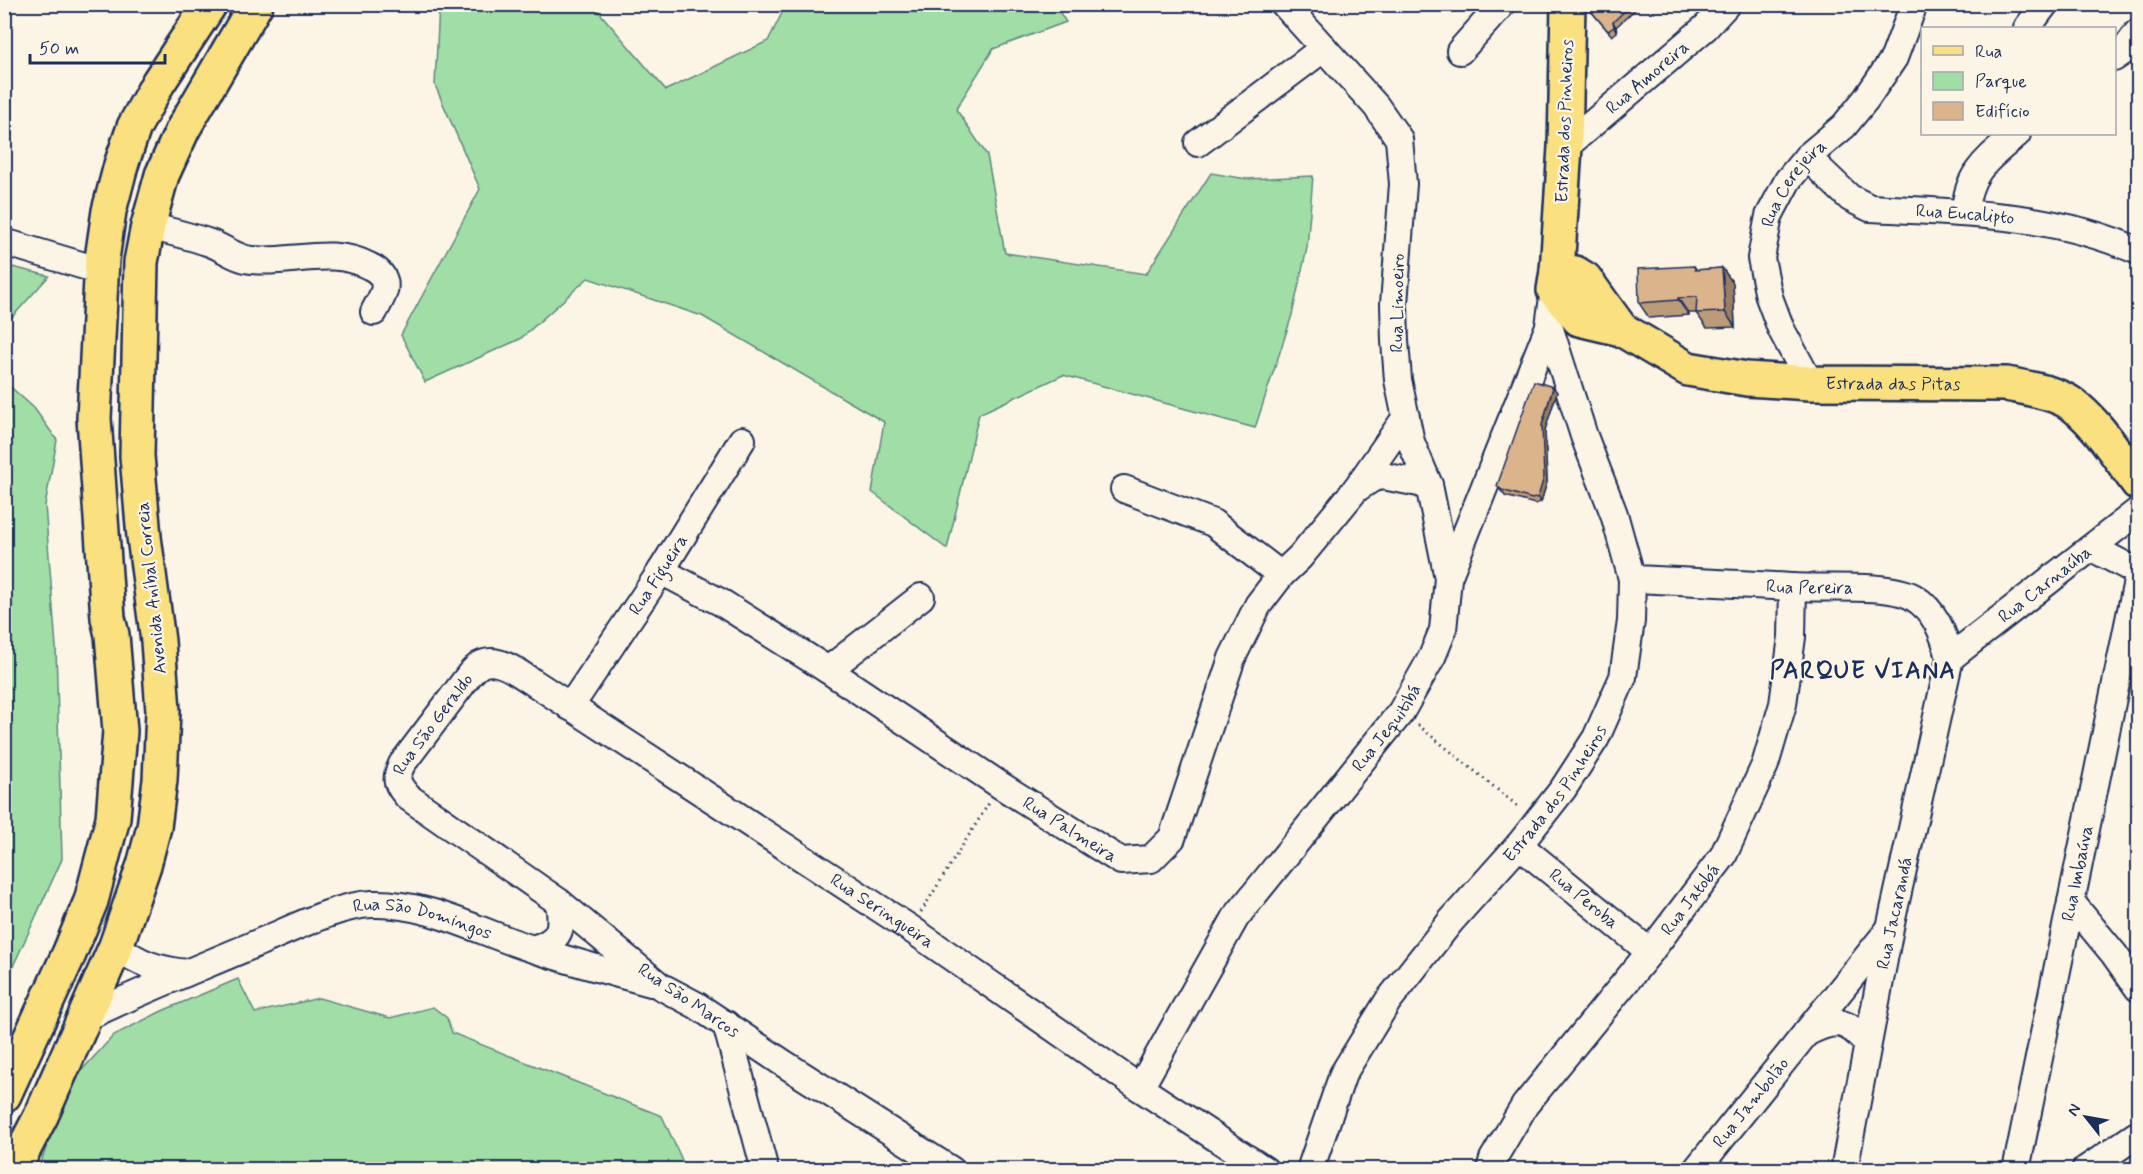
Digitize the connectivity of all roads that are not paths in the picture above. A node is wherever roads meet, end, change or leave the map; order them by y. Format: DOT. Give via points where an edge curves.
graph roads {
  1 [pos="210,4"];
  2 [pos="256,4"];
  3 [pos="1284,4"];
  4 [pos="1502,4"];
  5 [pos="1568,4"];
  6 [pos="1727,4"];
  7 [pos="1914,4"];
  8 [pos="2045,4"];
  9 [pos="2028,27"];
  10 [pos="1324,48"];
  11 [pos="1460,51"];
  12 [pos="2004,138"];
  13 [pos="1198,143"];
  14 [pos="1565,147"];
  15 [pos="1807,157"];
  16 [pos="1978,170"];
  17 [pos="1921,211"];
  18 [pos="1965,213"];
  19 [pos="148,226"];
  20 [pos="4,242"];
  21 [pos="2139,251"];
  22 [pos="101,271"];
  23 [pos="1565,280"];
  24 [pos="374,312"];
  25 [pos="1564,323"];
  26 [pos="1621,329"];
  27 [pos="1810,384"];
  28 [pos="1406,417"];
  29 [pos="742,440"];
  30 [pos="2139,483"];
  31 [pos="1429,485"];
  32 [pos="1124,489"];
  33 [pos="1356,489"];
  34 [pos="2139,512"];
  35 [pos="2092,548"];
  36 [pos="661,571"];
  37 [pos="2139,574"];
  38 [pos="1281,575"];
  39 [pos="1448,578"];
  40 [pos="1632,579"];
  41 [pos="1793,587"];
  42 [pos="921,597"];
  43 [pos="1950,658"];
  44 [pos="492,662"];
  45 [pos="828,669"];
  46 [pos="570,707"];
  47 [pos="408,797"];
  48 [pos="1519,845"];
  49 [pos="559,902"];
  50 [pos="2071,902"];
  51 [pos="1890,928"];
  52 [pos="116,946"];
  53 [pos="533,949"];
  54 [pos="1650,952"];
  55 [pos="186,973"];
  56 [pos="660,986"];
  57 [pos="2139,988"];
  58 [pos="85,1018"];
  59 [pos="726,1024"];
  60 [pos="1806,1034"];
  61 [pos="1867,1043"];
  62 [pos="783,1063"];
  63 [pos="1140,1088"];
  64 [pos="4,1095"];
  65 [pos="745,1096"];
  66 [pos="2139,1134"];
  67 [pos="941,1166"];
  68 [pos="13,1170"];
  69 [pos="765,1170"];
  70 [pos="1265,1170"];
  71 [pos="1310,1170"];
  72 [pos="1490,1170"];
  73 [pos="1696,1170"];
  74 [pos="1844,1170"];
  75 [pos="2016,1170"];
  76 [pos="2085,1170"];
  1 -- 22 [label="main road" via="134,127 109,211"];
  2 -- 19 [label="main road, Avenida Aníbal Correia" via="183,129 162,175"];
  3 -- 10 [label="street, Rua Limoeiro"];
  4 -- 11 [label="street"];
  5 -- 14 [label="main road, Estrada dos Pinheiros"];
  6 -- 14 [label="street, Rua Amoreira" via="1706,27"];
  7 -- 15 [label="street, Rua Cerejeira" via="1894,58 1866,99 1844,126"];
  8 -- 9 [label="street"];
  10 -- 13 [label="street"];
  10 -- 28 [label="street, Rua Limoeiro" via="1376,106 1399,139 1403,184 1394,304 1398,380"];
  12 -- 16 [label="street"];
  14 -- 23 [label="main road, Estrada dos Pinheiros" via="1559,237"];
  15 -- 17 [label="street, Rua Eucalipto" via="1850,198 1870,208"];
  15 -- 27 [label="street, Rua Cerejeira" via="1788,180 1769,216 1761,258 1781,329"];
  16 -- 17 [label="street"];
  16 -- 18 [label="street" via="1966,196"];
  17 -- 18 [label="street, Rua Eucalipto"];
  18 -- 21 [label="street, Rua Eucalipto" via="2065,225"];
  19 -- 24 [label="street" via="252,260 320,255 363,263 375,269 384,283"];
  19 -- 52 [label="main road, Avenida Aníbal Correia" via="141,262 137,456 163,711 160,780 144,865"];
  20 -- 22 [label="street"];
  22 -- 64 [label="main road" via="94,418 120,731 113,818 91,901"];
  23 -- 25 [label="main road"];
  23 -- 26 [label="main road, Estrada das Pitas"];
  25 -- 26 [label="main road, Estrada das Pitas"];
  25 -- 39 [label="street, Rua Jequitibá"];
  25 -- 40 [label="street, Estrada dos Pinheiros" via="1563,370 1614,514"];
  26 -- 27 [label="main road, Estrada das Pitas" via="1688,369"];
  27 -- 30 [label="main road, Estrada das Pitas" via="2007,384 2036,389 2066,400 2082,413"];
  28 -- 31 [label="street, Rua Limoeiro"];
  28 -- 33 [label="street, Rua Palmeira"];
  29 -- 36 [label="street, Rua Figueira"];
  31 -- 33 [label="street, Rua Palmeira" via="1383,476"];
  31 -- 39 [label="street, Rua Limoeiro"];
  32 -- 38 [label="street" via="1213,524"];
  33 -- 38 [label="street, Rua Palmeira"];
  34 -- 35 [label="street, Rua Carnaúba"];
  35 -- 37 [label="street"];
  35 -- 43 [label="street, Rua Carnaúba"];
  36 -- 45 [label="street, Rua Palmeira" via="722,603"];
  36 -- 46 [label="street, Rua Figueira"];
  37 -- 50 [label="street, Rua Imbaúva"];
  38 -- 45 [label="street, Rua Palmeira" via="1258,605 1232,658 1172,838 1151,859 1121,861"];
  39 -- 63 [label="street, Rua Jequitibá" via="1443,630 1401,712 1236,916"];
  40 -- 41 [label="street, Rua Pereira"];
  40 -- 48 [label="street, Estrada dos Pinheiros" via="1628,651 1617,694 1596,738 1563,789"];
  41 -- 43 [label="street, Rua Pereira" via="1894,589 1913,597 1937,622"];
  41 -- 54 [label="street, Rua Jatobá" via="1792,637 1783,704 1765,765 1723,856"];
  42 -- 45 [label="street"];
  43 -- 51 [label="street, Rua Jacarandá"];
  44 -- 46 [label="street, Rua Seringueira" via="526,678"];
  44 -- 47 [label="street, Rua São Geraldo" via="480,665 470,674 402,764 397,774 398,786"];
  46 -- 63 [label="street, Rua Seringueira" via="911,929"];
  47 -- 49 [label="street, Rua São Marcos"];
  48 -- 54 [label="street, Rua Peroba"];
  48 -- 71 [label="street, Estrada dos Pinheiros" via="1451,921 1388,1001 1343,1074"];
  49 -- 53 [label="street" via="560,930 548,944"];
  49 -- 56 [label="street, Rua São Marcos"];
  50 -- 57 [label="street"];
  50 -- 75 [label="street, Rua Imbaúva"];
  51 -- 60 [label="street, Rua Jambolão"];
  51 -- 61 [label="street, Rua Jacarandá"];
  52 -- 55 [label="street" via="150,966"];
  52 -- 58 [label="main road, Avenida Aníbal Correia"];
  53 -- 55 [label="street, Rua São Domingos" via="434,914 372,904 340,910"];
  53 -- 56 [label="street, Rua São Domingos"];
  54 -- 72 [label="street, Rua Jatobá" via="1525,1105"];
  55 -- 58 [label="street, Rua São Domingos"];
  56 -- 59 [label="street, Rua São Marcos"];
  58 -- 68 [label="main road, Avenida Aníbal Correia"];
  59 -- 62 [label="street, Rua São Marcos"];
  59 -- 65 [label="street"];
  60 -- 61 [label="street, Rua Jambolão" via="1827,1023 1845,1024"];
  60 -- 73 [label="street, Rua Jambolão"];
  61 -- 74 [label="street, Rua Jacarandá"];
  62 -- 65 [label="street" via="758,1071"];
  62 -- 67 [label="street, Rua São Marcos"];
  63 -- 70 [label="street, Rua Seringueira"];
  65 -- 69 [label="street"];
  66 -- 76 [label="street"];
}
